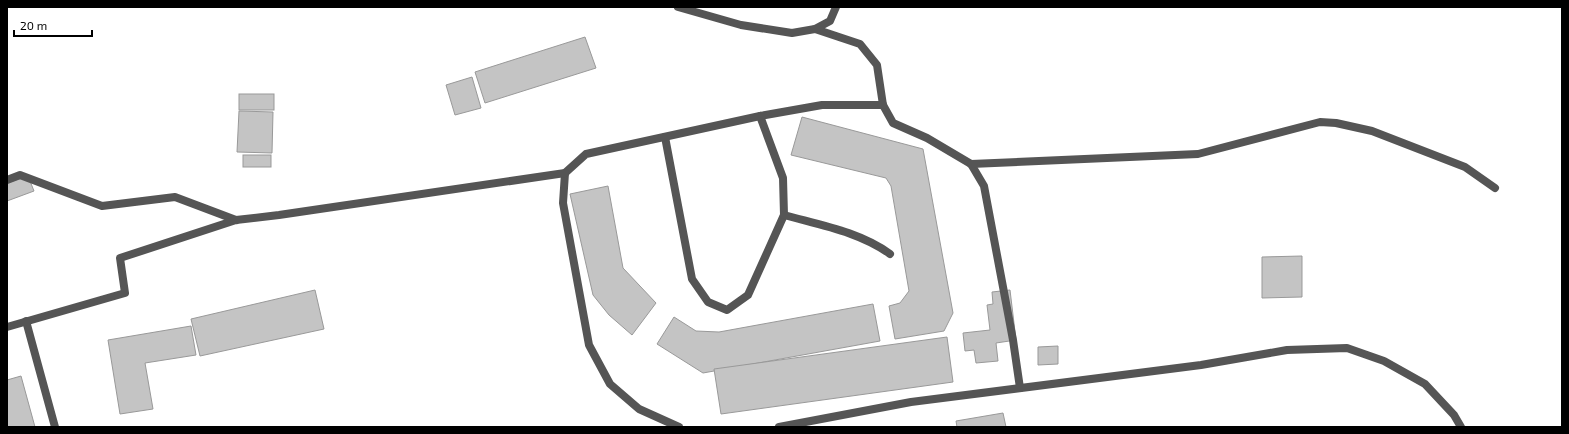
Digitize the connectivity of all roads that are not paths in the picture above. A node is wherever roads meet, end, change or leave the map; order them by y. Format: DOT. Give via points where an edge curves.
graph roads {
  1 [pos="678,7"];
  2 [pos="836,7"];
  3 [pos="815,28"];
  4 [pos="883,105"];
  5 [pos="760,116"];
  6 [pos="665,137"];
  7 [pos="971,164"];
  8 [pos="565,173"];
  9 [pos="7,180"];
  10 [pos="1494,188"];
  11 [pos="784,215"];
  12 [pos="236,220"];
  13 [pos="890,254"];
  14 [pos="26,321"];
  15 [pos="7,327"];
  16 [pos="1020,388"];
  17 [pos="55,427"];
  18 [pos="680,427"];
  19 [pos="779,427"];
  20 [pos="1461,427"];
  1 -- 3 [label="street" via="741,25 792,33"];
  2 -- 3 [label="street" via="830,21"];
  3 -- 4 [label="street" via="860,44 877,65"];
  4 -- 5 [label="street" via="822,105"];
  4 -- 7 [label="street" via="893,123 927,138"];
  5 -- 6 [label="street"];
  5 -- 11 [label="street" via="783,178"];
  6 -- 8 [label="street" via="586,154"];
  6 -- 11 [label="street" via="692,279 708,302 727,310 748,295"];
  7 -- 10 [label="street" via="1198,154 1320,122 1336,123 1372,132 1465,166"];
  7 -- 16 [label="street" via="984,186"];
  8 -- 12 [label="street"];
  8 -- 18 [label="street" via="562,203 589,345 610,384 640,409"];
  9 -- 12 [label="street" via="20,175 102,206 174,197"];
  11 -- 13 [label="street" via="877,244"];
  12 -- 14 [label="street" via="120,258 125,293"];
  14 -- 15 [label="street"];
  14 -- 17 [label="street"];
  16 -- 19 [label="street" via="911,402"];
  16 -- 20 [label="street" via="1201,365 1287,350 1347,348 1384,361 1425,384 1454,415"];
}
